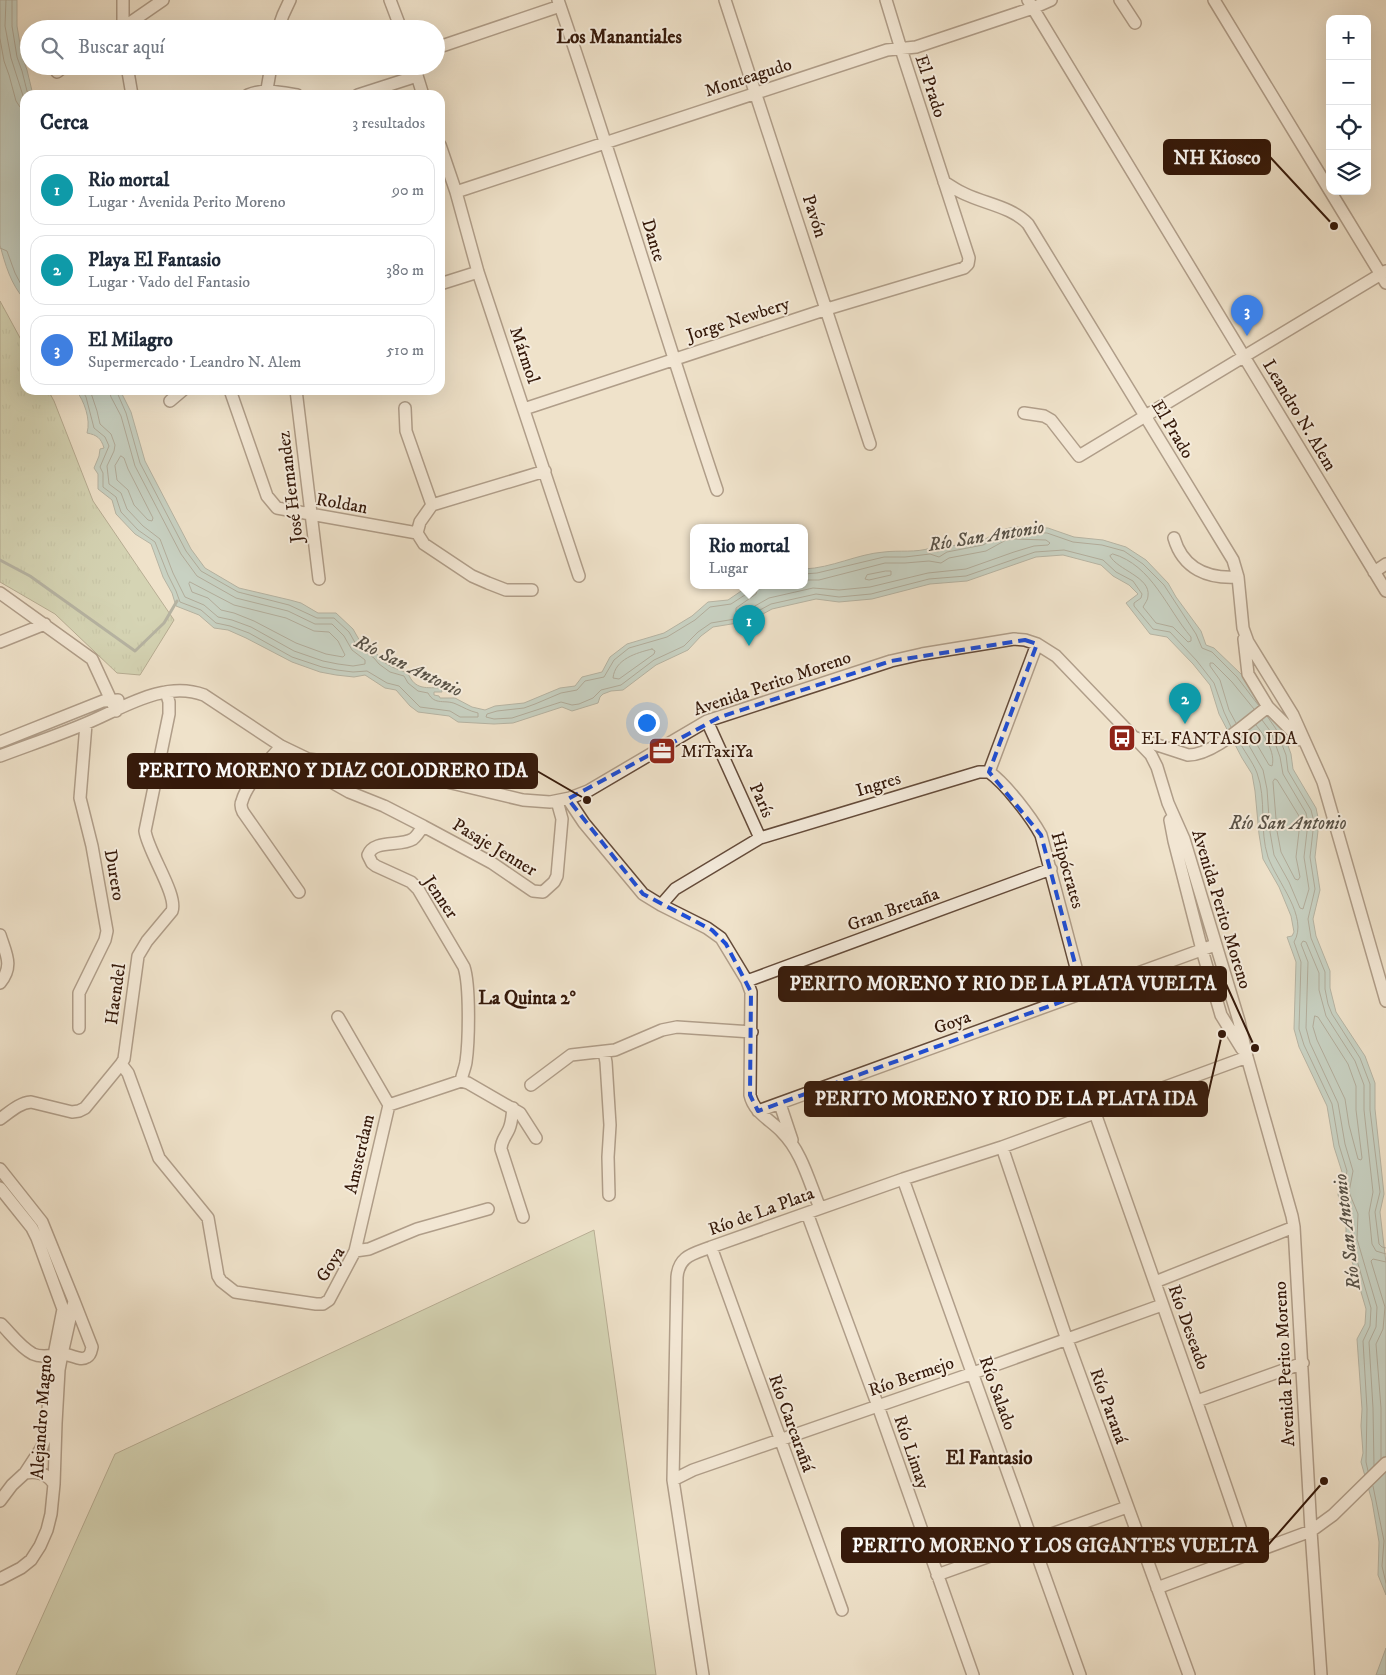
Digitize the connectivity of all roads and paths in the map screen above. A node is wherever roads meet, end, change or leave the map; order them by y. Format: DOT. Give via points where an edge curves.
graph roads {
  1 [pos="123,0"];
  2 [pos="163,0"];
  3 [pos="290,0"];
  4 [pos="390,0"];
  5 [pos="725,0"];
  6 [pos="886,0"];
  7 [pos="1051,0"];
  8 [pos="1120,0"];
  9 [pos="1214,0"];
  10 [pos="559,3"];
  11 [pos="1031,4"];
  12 [pos="122,20"];
  13 [pos="134,20"];
  14 [pos="281,20"];
  15 [pos="398,20"];
  16 [pos="1135,23"];
  17 [pos="445,45"];
  18 [pos="901,49"];
  19 [pos="128,75"];
  20 [pos="269,75"];
  21 [pos="406,75"];
  22 [pos="417,75"];
  23 [pos="131,90"];
  24 [pos="267,90"];
  25 [pos="370,90"];
  26 [pos="422,90"];
  27 [pos="757,93"];
  28 [pos="605,142"];
  29 [pos="445,177"];
  30 [pos="944,182"];
  31 [pos="1326,184"];
  32 [pos="456,192"];
  33 [pos="963,194"];
  34 [pos="1333,195"];
  35 [pos="951,202"];
  36 [pos="964,268"];
  37 [pos="478,272"];
  38 [pos="1384,276"];
  39 [pos="445,282"];
  40 [pos="827,309"];
  41 [pos="1244,355"];
  42 [pos="673,359"];
  43 [pos="177,395"];
  44 [pos="232,395"];
  45 [pos="297,395"];
  46 [pos="170,401"];
  47 [pos="405,408"];
  48 [pos="524,409"];
  49 [pos="1024,413"];
  50 [pos="1144,416"];
  51 [pos="870,444"];
  52 [pos="545,471"];
  53 [pos="716,490"];
  54 [pos="432,505"];
  55 [pos="310,515"];
  56 [pos="417,533"];
  57 [pos="1174,538"];
  58 [pos="1386,564"];
  59 [pos="1374,572"];
  60 [pos="579,576"];
  61 [pos="1238,577"];
  62 [pos="319,579"];
  63 [pos="532,590"];
  64 [pos="1386,591"];
  65 [pos="0,593"];
  66 [pos="45,624"];
  67 [pos="1243,628"];
  68 [pos="0,642"];
  69 [pos="1037,644"];
  70 [pos="166,692"];
  71 [pos="114,705"];
  72 [pos="1268,707"];
  73 [pos="707,722"];
  74 [pos="86,724"];
  75 [pos="1136,738"];
  76 [pos="0,742"];
  77 [pos="1306,745"];
  78 [pos="281,746"];
  79 [pos="0,756"];
  80 [pos="316,761"];
  81 [pos="989,772"];
  82 [pos="562,800"];
  83 [pos="1168,802"];
  84 [pos="423,826"];
  85 [pos="760,838"];
  86 [pos="1051,869"];
  87 [pos="299,892"];
  88 [pos="661,905"];
  89 [pos="0,935"];
  90 [pos="1215,945"];
  91 [pos="1202,950"];
  92 [pos="747,981"];
  93 [pos="0,983"];
  94 [pos="1083,994"];
  95 [pos="1386,1001"];
  96 [pos="338,1017"];
  97 [pos="79,1028"];
  98 [pos="752,1032"];
  99 [pos="604,1052"];
  100 [pos="1247,1057"];
  101 [pos="121,1064"];
  102 [pos="461,1081"];
  103 [pos="531,1086"];
  104 [pos="780,1104"];
  105 [pos="388,1105"];
  106 [pos="513,1108"];
  107 [pos="758,1111"];
  108 [pos="1095,1113"];
  109 [pos="0,1119"];
  110 [pos="536,1138"];
  111 [pos="795,1146"];
  112 [pos="1002,1147"];
  113 [pos="0,1168"];
  114 [pos="902,1179"];
  115 [pos="0,1188"];
  116 [pos="609,1195"];
  117 [pos="820,1208"];
  118 [pos="488,1209"];
  119 [pos="807,1212"];
  120 [pos="523,1217"];
  121 [pos="1294,1227"];
  122 [pos="711,1247"];
  123 [pos="355,1251"];
  124 [pos="1154,1282"];
  125 [pos="74,1301"];
  126 [pos="1162,1305"];
  127 [pos="0,1321"];
  128 [pos="1067,1340"];
  129 [pos="58,1354"];
  130 [pos="1302,1362"];
  131 [pos="973,1374"];
  132 [pos="1197,1401"];
  133 [pos="878,1406"];
  134 [pos="780,1440"];
  135 [pos="1386,1463"];
  136 [pos="25,1473"];
  137 [pos="673,1480"];
  138 [pos="54,1484"];
  139 [pos="0,1501"];
  140 [pos="1127,1507"];
  141 [pos="1311,1531"];
  142 [pos="1033,1541"];
  143 [pos="1249,1554"];
  144 [pos="937,1575"];
  145 [pos="3,1576"];
  146 [pos="1157,1588"];
  147 [pos="842,1610"];
  148 [pos="703,1675"];
  149 [pos="973,1675"];
  150 [pos="1080,1675"];
  151 [pos="1189,1675"];
  152 [pos="1321,1675"];
  1 -- 12 [label="street"];
  2 -- 13 [label="street"];
  3 -- 14 [label="street"];
  4 -- 15 [label="street"];
  5 -- 27 [label="street, Pavón"];
  6 -- 18 [label="street, El Prado"];
  7 -- 11 [label="street, Monteagudo"];
  8 -- 16 [label="street"];
  9 -- 31 [label="street"];
  10 -- 17 [label="street"];
  10 -- 28 [label="street, Dante"];
  11 -- 18 [label="street, Monteagudo" via="916,47"];
  11 -- 41 [label="street, Leandro N. Alem"];
  18 -- 27 [label="street, Monteagudo" via="887,50"];
  18 -- 30 [label="street, El Prado"];
  19 -- 23 [label="street"];
  20 -- 24 [label="street"];
  21 -- 25 [label="street"];
  22 -- 26 [label="street"];
  27 -- 28 [label="street, Monteagudo"];
  27 -- 40 [label="street, Pavón"];
  28 -- 32 [label="street, Monteagudo"];
  28 -- 42 [label="street, Dante"];
  29 -- 32 [label="street, Mármol"];
  30 -- 33 [label="street, El Prado"];
  30 -- 35 [label="street, El Prado"];
  32 -- 37 [label="street, Mármol"];
  33 -- 35 [label="street"];
  33 -- 50 [label="street, El Prado" via="1012,212 1028,224"];
  34 -- 38 [label="street"];
  35 -- 36 [label="street, El Prado" via="969,258"];
  36 -- 40 [label="street, Jorge Newbery"];
  37 -- 39 [label="street"];
  37 -- 48 [label="street, Mármol"];
  38 -- 41 [label="street"];
  40 -- 42 [label="street, Jorge Newbery"];
  40 -- 51 [label="street, Pavón"];
  41 -- 50 [label="street"];
  41 -- 59 [label="street, Leandro N. Alem"];
  42 -- 48 [label="street, Jorge Newbery"];
  42 -- 53 [label="street, Dante"];
  43 -- 46 [label="street"];
  44 -- 55 [label="street, Roldan" via="267,496 277,508"];
  45 -- 55 [label="street, José Hernandez"];
  47 -- 54 [label="street" via="406,431"];
  48 -- 52 [label="street, Mármol"];
  49 -- 50 [label="street" via="1050,420 1079,456"];
  50 -- 61 [label="street, El Prado" via="1233,560"];
  52 -- 54 [label="street"];
  52 -- 60 [label="street, Mármol"];
  54 -- 56 [label="street" via="420,522"];
  55 -- 56 [label="street, Roldan"];
  55 -- 62 [label="street, José Hernandez"];
  56 -- 63 [label="street" via="424,544 472,576 506,590"];
  57 -- 61 [label="street" via="1182,556 1205,574"];
  58 -- 59 [label="street"];
  59 -- 64 [label="street, Leandro N. Alem"];
  61 -- 67 [label="street, El Prado"];
  65 -- 66 [label="street"];
  66 -- 68 [label="street"];
  66 -- 71 [label="street" via="92,659"];
  67 -- 72 [label="street" via="1248,674"];
  67 -- 77 [label="street, El Prado" via="1252,650 1293,714"];
  69 -- 73 [label="street, Avenida Perito Moreno" via="1014,639 907,657"];
  69 -- 75 [label="street, Avenida Perito Moreno" via="1056,656"];
  69 -- 81 [label="street"];
  70 -- 71 [label="street, Avenida Perito Moreno"];
  70 -- 78 [label="street, Avenida Perito Moreno" via="191,690 204,695"];
  70 -- 101 [label="street, Haendel" via="169,714 146,831 174,907 138,956"];
  71 -- 74 [label="street"];
  71 -- 76 [label="street" via="102,701"];
  72 -- 75 [label="street" via="1209,750 1196,755"];
  72 -- 77 [label="street"];
  73 -- 82 [label="street, Avenida Perito Moreno" via="588,791"];
  73 -- 85 [label="street, París"];
  74 -- 79 [label="street"];
  74 -- 97 [label="street, Durero" via="80,798 107,931 79,993"];
  75 -- 83 [label="street, Avenida Perito Moreno" via="1157,767"];
  77 -- 95 [label="street, El Prado" via="1323,782"];
  78 -- 80 [label="street, Avenida Perito Moreno"];
  78 -- 87 [label="street" via="249,786 241,806"];
  80 -- 82 [label="street, Avenida Perito Moreno" via="405,772 532,802"];
  80 -- 84 [label="street" via="325,777 333,783"];
  81 -- 85 [label="street, Ingres" via="979,772"];
  81 -- 86 [label="street, Hipócrates" via="1042,835"];
  82 -- 84 [label="street, Pasaje Jenner" via="557,876 543,892 533,891 492,863"];
  82 -- 88 [label="street" via="638,888"];
  83 -- 90 [label="street, Avenida Perito Moreno" via="1184,839"];
  83 -- 91 [label="street, Avenida Perito Moreno" via="1174,841"];
  84 -- 102 [label="street, Jenner" via="413,839 373,848 368,855 376,866 418,888 464,967 467,1024 466,1062"];
  85 -- 88 [label="street, Ingres" via="676,889"];
  86 -- 92 [label="street, Gran Bretaña"];
  86 -- 94 [label="street, Hipócrates"];
  88 -- 92 [label="street" via="717,934"];
  89 -- 93 [label="street" via="9,966"];
  90 -- 91 [label="street, Goya"];
  90 -- 100 [label="street, Avenida Perito Moreno"];
  91 -- 94 [label="street, Goya"];
  91 -- 100 [label="street, Avenida Perito Moreno" via="1221,1015"];
  92 -- 98 [label="street" via="751,992"];
  94 -- 104 [label="street, Goya"];
  96 -- 105 [label="street, Amsterdam"];
  98 -- 99 [label="street" via="670,1028"];
  98 -- 107 [label="street" via="750,1095"];
  99 -- 103 [label="street" via="571,1056"];
  99 -- 116 [label="street" via="610,1125"];
  100 -- 108 [label="street, Río de La Plata"];
  100 -- 121 [label="street, Avenida Perito Moreno"];
  101 -- 109 [label="street" via="78,1111 25,1102"];
  101 -- 123 [label="street, Goya" via="128,1074 159,1158 208,1218 216,1268 221,1281 230,1289 243,1294 323,1304 329,1300"];
  102 -- 105 [label="street"];
  102 -- 106 [label="street"];
  104 -- 107 [label="street, Goya"];
  104 -- 111 [label="street"];
  105 -- 123 [label="street, Amsterdam"];
  106 -- 110 [label="street" via="520,1113"];
  106 -- 120 [label="street" via="501,1149"];
  107 -- 111 [label="street"];
  108 -- 112 [label="street, Río de La Plata"];
  108 -- 124 [label="street, Río Deseado"];
  111 -- 117 [label="street"];
  112 -- 114 [label="street, Río de La Plata"];
  112 -- 128 [label="street, Río Paraná"];
  113 -- 125 [label="street" via="42,1222"];
  114 -- 117 [label="street, Río de La Plata"];
  114 -- 131 [label="street, Río Salado"];
  115 -- 129 [label="street, Alejandro Magno" via="32,1228 62,1306"];
  117 -- 119 [label="street, Río de La Plata"];
  118 -- 123 [label="street, Goya" via="417,1229 370,1249"];
  119 -- 122 [label="street, Río de La Plata"];
  119 -- 133 [label="street, Río Limay"];
  121 -- 124 [label="street"];
  121 -- 130 [label="street, Avenida Perito Moreno"];
  122 -- 134 [label="street, Río Carcarañá"];
  122 -- 137 [label="street, Río de La Plata" via="683,1259 678,1269"];
  124 -- 126 [label="street, Río Deseado"];
  125 -- 129 [label="street, Alejandro Magno"];
  125 -- 129 [label="street" via="92,1347 91,1353 82,1359"];
  126 -- 128 [label="street, Río Bermejo"];
  126 -- 132 [label="street, Río Deseado"];
  127 -- 129 [label="street, Alejandro Magno" via="32,1353 42,1356"];
  128 -- 131 [label="street, Río Bermejo"];
  128 -- 140 [label="street, Río Paraná"];
  129 -- 136 [label="street, Alejandro Magno" via="46,1436"];
  129 -- 138 [label="street, Alejandro Magno"];
  130 -- 132 [label="street"];
  130 -- 141 [label="street, Avenida Perito Moreno"];
  131 -- 133 [label="street, Río Bermejo"];
  131 -- 142 [label="street, Río Salado"];
  132 -- 143 [label="street, Río Deseado"];
  133 -- 134 [label="street, Río Bermejo"];
  133 -- 144 [label="street, Río Limay"];
  134 -- 137 [label="street, Río Bermejo"];
  134 -- 147 [label="street, Río Carcarañá"];
  135 -- 141 [label="street" via="1333,1515"];
  136 -- 138 [label="street" via="42,1473"];
  136 -- 139 [label="street, Alejandro Magno"];
  137 -- 148 [label="street, Río de La Plata"];
  138 -- 145 [label="street, Alejandro Magno" via="44,1539 30,1560"];
  140 -- 142 [label="street"];
  140 -- 146 [label="street, Río Paraná"];
  141 -- 143 [label="street"];
  141 -- 152 [label="street, Avenida Perito Moreno"];
  142 -- 144 [label="street"];
  142 -- 150 [label="street, Río Salado"];
  143 -- 146 [label="street"];
  144 -- 149 [label="street, Río Limay"];
  146 -- 151 [label="street, Río Paraná"];
}
